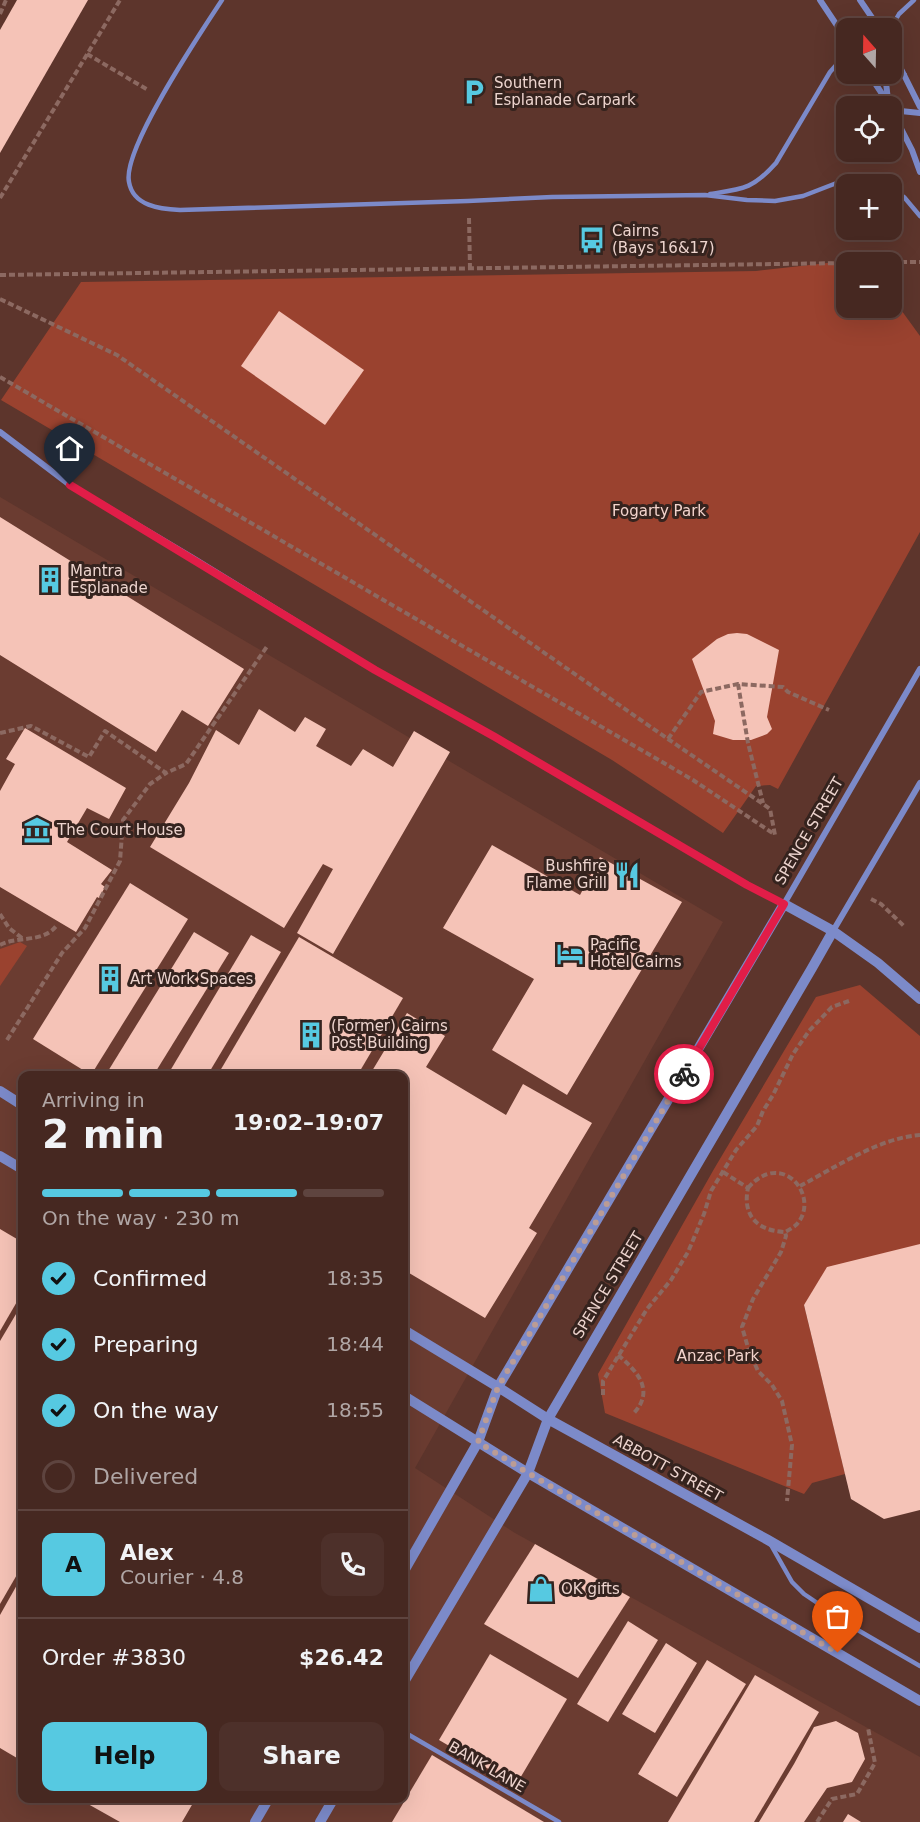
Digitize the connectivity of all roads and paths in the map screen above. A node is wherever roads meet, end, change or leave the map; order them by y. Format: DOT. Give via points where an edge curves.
graph roads {
  1 [pos="6,0"];
  2 [pos="120,0"];
  3 [pos="222,0"];
  4 [pos="820,0"];
  5 [pos="860,0"];
  6 [pos="914,0"];
  7 [pos="0,14"];
  8 [pos="872,18"];
  9 [pos="897,18"];
  10 [pos="836,24"];
  11 [pos="87,54"];
  12 [pos="836,65"];
  13 [pos="902,72"];
  14 [pos="904,76"];
  15 [pos="161,98"];
  16 [pos="920,107"];
  17 [pos="902,109"];
  18 [pos="920,113"];
  19 [pos="902,130"];
  20 [pos="920,172"];
  21 [pos="836,183"];
  22 [pos="705,195"];
  23 [pos="902,196"];
  24 [pos="0,198"];
  25 [pos="468,201"];
  26 [pos="920,216"];
  27 [pos="902,262"];
  28 [pos="920,262"];
  29 [pos="836,263"];
  30 [pos="470,268"];
  31 [pos="0,275"];
  32 [pos="0,298"];
  33 [pos="0,377"];
  34 [pos="0,432"];
  35 [pos="268,645"];
  36 [pos="920,669"];
  37 [pos="738,684"];
  38 [pos="829,710"];
  39 [pos="0,734"];
  40 [pos="668,739"];
  41 [pos="166,773"];
  42 [pos="920,783"];
  43 [pos="763,804"];
  44 [pos="857,891"];
  45 [pos="784,904"];
  46 [pos="0,914"];
  47 [pos="57,925"];
  48 [pos="905,927"];
  49 [pos="833,931"];
  50 [pos="22,938"];
  51 [pos="0,945"];
  52 [pos="920,999"];
  53 [pos="849,1001"];
  54 [pos="7,1040"];
  55 [pos="0,1091"];
  56 [pos="18,1102"];
  57 [pos="920,1135"];
  58 [pos="0,1155"];
  59 [pos="18,1166"];
  60 [pos="723,1172"];
  61 [pos="800,1186"];
  62 [pos="748,1188"];
  63 [pos="785,1232"];
  64 [pos="408,1332"];
  65 [pos="618,1355"];
  66 [pos="498,1387"];
  67 [pos="603,1395"];
  68 [pos="408,1398"];
  69 [pos="634,1413"];
  70 [pos="548,1419"];
  71 [pos="478,1442"];
  72 [pos="528,1473"];
  73 [pos="787,1501"];
  74 [pos="768,1540"];
  75 [pos="408,1564"];
  76 [pos="920,1628"];
  77 [pos="920,1666"];
  78 [pos="408,1675"];
  79 [pos="920,1701"];
  80 [pos="868,1728"];
  81 [pos="408,1734"];
  82 [pos="266,1803"];
  83 [pos="331,1803"];
  84 [pos="255,1822"];
  85 [pos="320,1822"];
  86 [pos="559,1822"];
  87 [pos="817,1822"];
  1 -- 7 [label="path"];
  2 -- 11 [label="path"];
  3 -- 15 [label="lane"];
  4 -- 10 [label="street"];
  5 -- 8 [label="street"];
  6 -- 9 [label="lane"];
  11 -- 15 [label="path"];
  11 -- 24 [label="path"];
  12 -- 22 [label="lane" via="767,174 743,188"];
  13 -- 14 [label="street"];
  14 -- 16 [label="street"];
  15 -- 25 [label="lane" via="128,171 133,192 149,206 180,210"];
  17 -- 18 [label="street"];
  19 -- 20 [label="street"];
  21 -- 22 [label="lane" via="803,196 775,201"];
  22 -- 25 [label="lane"];
  23 -- 26 [label="lane"];
  25 -- 30 [label="path"];
  27 -- 28 [label="path"];
  29 -- 30 [label="path"];
  30 -- 31 [label="path"];
  32 -- 40 [label="path" via="117,355"];
  33 -- 43 [label="path" via="693,780 775,835 770,809"];
  34 -- 45 [label="street" via="70,485 375,670"];
  35 -- 41 [label="path" via="186,764"];
  36 -- 45 [label="street, SPENCE STREET"];
  37 -- 38 [label="path" via="783,687"];
  37 -- 40 [label="path" via="701,692"];
  37 -- 43 [label="path"];
  39 -- 41 [label="path" via="31,726 89,757 105,731"];
  40 -- 43 [label="path"];
  41 -- 54 [label="path" via="150,784 123,820 120,861 85,928 62,953"];
  42 -- 44 [label="street, SPENCE STREET"];
  44 -- 48 [label="path" via="881,904"];
  44 -- 49 [label="street, SPENCE STREET"];
  45 -- 49 [label="street"];
  45 -- 66 [label="street, SPENCE STREET"];
  46 -- 50 [label="path"];
  47 -- 50 [label="path" via="42,937"];
  49 -- 52 [label="street"];
  49 -- 70 [label="street, SPENCE STREET"];
  50 -- 51 [label="path"];
  53 -- 60 [label="path" via="832,1007 809,1031 757,1126"];
  55 -- 56 [label="street"];
  57 -- 61 [label="path" via="903,1136"];
  58 -- 59 [label="street"];
  60 -- 62 [label="path"];
  60 -- 65 [label="path" via="711,1191 688,1252"];
  61 -- 62 [label="path" via="793,1178 773,1173 763,1174"];
  61 -- 63 [label="path" via="803,1212"];
  62 -- 63 [label="path" via="747,1207 752,1219 762,1228"];
  63 -- 73 [label="path" via="781,1252 753,1299 742,1327 758,1371 772,1385 785,1411 792,1444"];
  64 -- 66 [label="street, ABBOTT STREET"];
  65 -- 67 [label="path" via="603,1381"];
  65 -- 69 [label="path" via="641,1379 644,1397"];
  66 -- 70 [label="street, ABBOTT STREET"];
  66 -- 71 [label="street, SPENCE STREET"];
  68 -- 71 [label="street"];
  70 -- 72 [label="street, SPENCE STREET"];
  70 -- 74 [label="street, ABBOTT STREET"];
  71 -- 72 [label="street"];
  71 -- 75 [label="street, SPENCE STREET"];
  72 -- 78 [label="street, SPENCE STREET"];
  72 -- 79 [label="street"];
  74 -- 76 [label="street, ABBOTT STREET"];
  74 -- 77 [label="lane" via="792,1582 804,1594"];
  80 -- 87 [label="path" via="875,1763 857,1794 832,1799"];
  81 -- 86 [label="lane, BANK LANE"];
  82 -- 84 [label="street"];
  83 -- 85 [label="street"];
}
